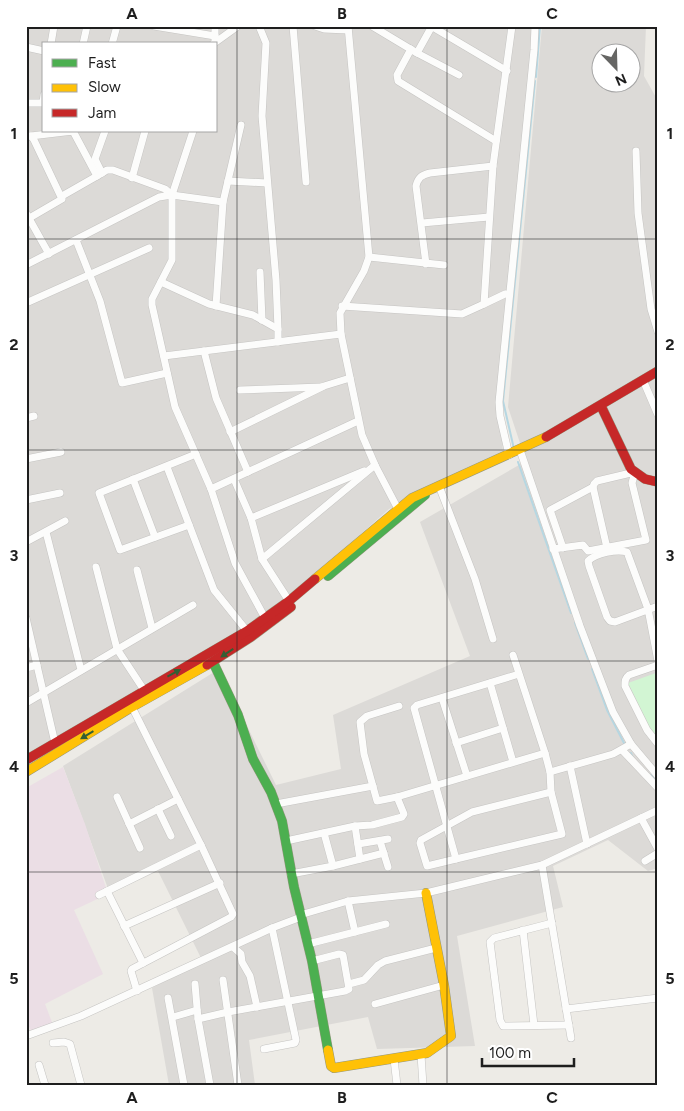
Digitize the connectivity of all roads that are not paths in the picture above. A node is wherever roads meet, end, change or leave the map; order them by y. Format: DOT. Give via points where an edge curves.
graph roads {
  1 [pos="54,26"];
  2 [pos="87,26"];
  3 [pos="117,26"];
  4 [pos="154,26"];
  5 [pos="215,26"];
  6 [pos="238,26"];
  7 [pos="259,26"];
  8 [pos="293,26"];
  9 [pos="315,26"];
  10 [pos="372,26"];
  11 [pos="432,26"];
  12 [pos="512,26"];
  13 [pos="535,26"];
  14 [pos="348,28"];
  15 [pos="215,40"];
  16 [pos="51,42"];
  17 [pos="83,42"];
  18 [pos="113,42"];
  19 [pos="26,47"];
  20 [pos="42,51"];
  21 [pos="414,51"];
  22 [pos="507,71"];
  23 [pos="459,75"];
  24 [pos="42,100"];
  25 [pos="26,103"];
  26 [pos="241,125"];
  27 [pos="64,132"];
  28 [pos="74,132"];
  29 [pos="105,132"];
  30 [pos="145,132"];
  31 [pos="193,132"];
  32 [pos="29,136"];
  33 [pos="496,141"];
  34 [pos="636,151"];
  35 [pos="493,166"];
  36 [pos="99,174"];
  37 [pos="132,178"];
  38 [pos="228,181"];
  39 [pos="306,182"];
  40 [pos="267,183"];
  41 [pos="172,194"];
  42 [pos="62,196"];
  43 [pos="223,202"];
  44 [pos="27,217"];
  45 [pos="489,217"];
  46 [pos="422,223"];
  47 [pos="76,240"];
  48 [pos="149,248"];
  49 [pos="49,254"];
  50 [pos="369,257"];
  51 [pos="426,264"];
  52 [pos="26,265"];
  53 [pos="444,265"];
  54 [pos="260,272"];
  55 [pos="91,274"];
  56 [pos="161,282"];
  57 [pos="505,294"];
  58 [pos="26,303"];
  59 [pos="484,304"];
  60 [pos="216,306"];
  61 [pos="342,306"];
  62 [pos="262,320"];
  63 [pos="278,329"];
  64 [pos="658,332"];
  65 [pos="341,334"];
  66 [pos="278,342"];
  67 [pos="204,351"];
  68 [pos="164,356"];
  69 [pos="658,372"];
  70 [pos="167,373"];
  71 [pos="350,378"];
  72 [pos="643,380"];
  73 [pos="324,386"];
  74 [pos="240,390"];
  75 [pos="601,406"];
  76 [pos="658,415"];
  77 [pos="358,421"];
  78 [pos="230,432"];
  79 [pos="520,450"];
  80 [pos="60,452"];
  81 [pos="196,454"];
  82 [pos="509,454"];
  83 [pos="26,459"];
  84 [pos="167,466"];
  85 [pos="373,466"];
  86 [pos="248,472"];
  87 [pos="635,472"];
  88 [pos="134,479"];
  89 [pos="234,479"];
  90 [pos="658,482"];
  91 [pos="439,486"];
  92 [pos="593,487"];
  93 [pos="211,489"];
  94 [pos="428,491"];
  95 [pos="60,493"];
  96 [pos="26,500"];
  97 [pos="398,509"];
  98 [pos="252,518"];
  99 [pos="66,522"];
  100 [pos="189,525"];
  101 [pos="46,532"];
  102 [pos="155,537"];
  103 [pos="26,542"];
  104 [pos="563,548"];
  105 [pos="607,548"];
  106 [pos="553,549"];
  107 [pos="262,559"];
  108 [pos="96,567"];
  109 [pos="137,570"];
  110 [pos="289,602"];
  111 [pos="193,605"];
  112 [pos="658,606"];
  113 [pos="648,609"];
  114 [pos="26,618"];
  115 [pos="265,618"];
  116 [pos="28,628"];
  117 [pos="152,628"];
  118 [pos="247,631"];
  119 [pos="493,639"];
  120 [pos="117,649"];
  121 [pos="513,655"];
  122 [pos="213,662"];
  123 [pos="658,663"];
  124 [pos="37,665"];
  125 [pos="26,668"];
  126 [pos="81,670"];
  127 [pos="519,674"];
  128 [pos="490,683"];
  129 [pos="144,690"];
  130 [pos="44,693"];
  131 [pos="442,698"];
  132 [pos="26,703"];
  133 [pos="399,706"];
  134 [pos="132,707"];
  135 [pos="503,728"];
  136 [pos="55,743"];
  137 [pos="456,743"];
  138 [pos="631,744"];
  139 [pos="658,744"];
  140 [pos="622,750"];
  141 [pos="546,753"];
  142 [pos="26,760"];
  143 [pos="513,762"];
  144 [pos="570,766"];
  145 [pos="26,772"];
  146 [pos="550,772"];
  147 [pos="468,776"];
  148 [pos="658,776"];
  149 [pos="436,785"];
  150 [pos="373,786"];
  151 [pos="658,788"];
  152 [pos="551,792"];
  153 [pos="116,797"];
  154 [pos="397,797"];
  155 [pos="178,799"];
  156 [pos="276,804"];
  157 [pos="158,809"];
  158 [pos="658,810"];
  159 [pos="641,818"];
  160 [pos="129,824"];
  161 [pos="355,826"];
  162 [pos="446,826"];
  163 [pos="324,833"];
  164 [pos="171,836"];
  165 [pos="286,841"];
  166 [pos="358,844"];
  167 [pos="587,844"];
  168 [pos="201,845"];
  169 [pos="140,848"];
  170 [pos="658,849"];
  171 [pos="384,853"];
  172 [pos="658,853"];
  173 [pos="360,859"];
  174 [pos="456,859"];
  175 [pos="645,860"];
  176 [pos="333,866"];
  177 [pos="542,866"];
  178 [pos="388,867"];
  179 [pos="291,874"];
  180 [pos="220,883"];
  181 [pos="107,891"];
  182 [pos="426,893"];
  183 [pos="99,895"];
  184 [pos="348,901"];
  185 [pos="301,916"];
  186 [pos="552,923"];
  187 [pos="386,924"];
  188 [pos="124,926"];
  189 [pos="272,928"];
  190 [pos="523,930"];
  191 [pos="355,932"];
  192 [pos="308,944"];
  193 [pos="233,947"];
  194 [pos="436,948"];
  195 [pos="312,961"];
  196 [pos="143,963"];
  197 [pos="223,980"];
  198 [pos="195,984"];
  199 [pos="349,984"];
  200 [pos="444,985"];
  201 [pos="137,991"];
  202 [pos="319,996"];
  203 [pos="168,998"];
  204 [pos="658,998"];
  205 [pos="289,1001"];
  206 [pos="375,1004"];
  207 [pos="257,1007"];
  208 [pos="566,1009"];
  209 [pos="197,1010"];
  210 [pos="228,1012"];
  211 [pos="173,1017"];
  212 [pos="198,1019"];
  213 [pos="534,1025"];
  214 [pos="568,1025"];
  215 [pos="26,1036"];
  216 [pos="571,1038"];
  217 [pos="53,1043"];
  218 [pos="264,1049"];
  219 [pos="421,1055"];
  220 [pos="394,1059"];
  221 [pos="40,1065"];
  222 [pos="44,1085"];
  223 [pos="81,1085"];
  224 [pos="184,1085"];
  225 [pos="210,1085"];
  226 [pos="238,1085"];
  227 [pos="398,1085"];
  228 [pos="423,1085"];
  1 -- 16 [label="street"];
  2 -- 17 [label="street"];
  3 -- 18 [label="street"];
  4 -- 15 [label="street"];
  5 -- 15 [label="street"];
  6 -- 15 [label="street"];
  7 -- 40 [label="street" via="266,44 262,116"];
  8 -- 39 [label="street"];
  9 -- 14 [label="street"];
  10 -- 21 [label="street"];
  11 -- 21 [label="street"];
  11 -- 22 [label="street"];
  12 -- 22 [label="street"];
  13 -- 82 [label="street" via="499,402"];
  14 -- 50 [label="street"];
  19 -- 20 [label="street"];
  21 -- 23 [label="street"];
  21 -- 33 [label="street" via="397,75 398,81"];
  22 -- 33 [label="street"];
  24 -- 25 [label="street"];
  26 -- 38 [label="street"];
  27 -- 32 [label="street"];
  28 -- 36 [label="street"];
  29 -- 36 [label="street" via="95,159"];
  30 -- 37 [label="street"];
  31 -- 41 [label="street"];
  32 -- 42 [label="street"];
  33 -- 35 [label="street"];
  34 -- 64 [label="street" via="638,213 651,310"];
  35 -- 45 [label="street"];
  35 -- 46 [label="street" via="423,174 416,186"];
  36 -- 37 [label="street" via="114,170"];
  36 -- 42 [label="street"];
  37 -- 41 [label="street"];
  38 -- 40 [label="street"];
  38 -- 43 [label="street"];
  40 -- 63 [label="street"];
  41 -- 43 [label="street"];
  41 -- 47 [label="street" via="145,204"];
  41 -- 56 [label="street" via="172,260"];
  42 -- 44 [label="street" via="61,201"];
  43 -- 60 [label="street"];
  44 -- 49 [label="street"];
  45 -- 46 [label="street"];
  45 -- 59 [label="street"];
  46 -- 51 [label="street"];
  47 -- 49 [label="street"];
  47 -- 55 [label="street"];
  48 -- 55 [label="street"];
  49 -- 52 [label="street"];
  50 -- 51 [label="street"];
  50 -- 61 [label="street"];
  51 -- 53 [label="street"];
  54 -- 62 [label="street"];
  55 -- 58 [label="street"];
  55 -- 70 [label="street" via="122,383"];
  56 -- 60 [label="street"];
  56 -- 68 [label="street" via="152,305"];
  57 -- 59 [label="street"];
  59 -- 61 [label="street" via="462,314"];
  60 -- 62 [label="street"];
  61 -- 65 [label="street"];
  62 -- 63 [label="street"];
  63 -- 66 [label="street"];
  65 -- 66 [label="street"];
  65 -- 71 [label="street"];
  66 -- 67 [label="street"];
  67 -- 68 [label="street"];
  67 -- 78 [label="street" via="216,398"];
  68 -- 70 [label="street"];
  69 -- 72 [label="main road"];
  70 -- 81 [label="street" via="175,407"];
  71 -- 73 [label="street"];
  71 -- 77 [label="street"];
  72 -- 75 [label="main road"];
  72 -- 76 [label="street"];
  73 -- 74 [label="street"];
  73 -- 78 [label="street"];
  75 -- 79 [label="main road"];
  75 -- 87 [label="main road" via="626,462"];
  77 -- 85 [label="street"];
  77 -- 86 [label="street"];
  78 -- 86 [label="street"];
  79 -- 82 [label="main road"];
  79 -- 106 [label="street"];
  80 -- 83 [label="street"];
  81 -- 84 [label="street"];
  81 -- 93 [label="street"];
  82 -- 91 [label="main road"];
  84 -- 88 [label="street"];
  84 -- 100 [label="street"];
  85 -- 97 [label="street"];
  85 -- 98 [label="street"];
  85 -- 107 [label="street"];
  86 -- 89 [label="street"];
  87 -- 90 [label="main road"];
  87 -- 92 [label="street" via="597,481"];
  87 -- 105 [label="street" via="632,483 646,540"];
  88 -- 102 [label="street"];
  88 -- 102 [label="street" via="99,492 120,550"];
  89 -- 93 [label="street"];
  89 -- 98 [label="street"];
  91 -- 94 [label="main road"];
  91 -- 119 [label="street" via="475,579"];
  92 -- 104 [label="street" via="550,510"];
  92 -- 105 [label="street"];
  93 -- 115 [label="street" via="235,563"];
  94 -- 97 [label="main road"];
  94 -- 122 [label="main road, one-way" via="292,606"];
  95 -- 96 [label="street"];
  97 -- 110 [label="main road"];
  98 -- 107 [label="street"];
  99 -- 101 [label="street"];
  100 -- 102 [label="street"];
  100 -- 118 [label="street" via="214,590"];
  101 -- 103 [label="street"];
  101 -- 126 [label="street"];
  104 -- 105 [label="street" via="583,545 588,551"];
  104 -- 106 [label="street"];
  106 -- 138 [label="street" via="613,712"];
  107 -- 110 [label="street"];
  108 -- 120 [label="street"];
  109 -- 117 [label="street"];
  110 -- 115 [label="main road"];
  111 -- 117 [label="street"];
  112 -- 113 [label="street"];
  113 -- 113 [label="street" via="610,621 588,561 597,555 627,552"];
  113 -- 123 [label="street"];
  114 -- 116 [label="street"];
  115 -- 118 [label="main road"];
  116 -- 124 [label="street"];
  117 -- 120 [label="street"];
  129 -- 118 [label="main road, one-way"];
  120 -- 126 [label="street"];
  120 -- 129 [label="street"];
  121 -- 127 [label="street"];
  122 -- 134 [label="main road"];
  122 -- 156 [label="main road" via="238,715 253,759"];
  123 -- 139 [label="street" via="629,675 625,686 647,730"];
  124 -- 125 [label="street"];
  124 -- 130 [label="street"];
  126 -- 130 [label="street"];
  127 -- 128 [label="street"];
  127 -- 141 [label="street"];
  128 -- 131 [label="street"];
  128 -- 135 [label="street"];
  129 -- 136 [label="main road"];
  130 -- 132 [label="street"];
  130 -- 136 [label="street"];
  131 -- 137 [label="street"];
  131 -- 149 [label="street" via="414,708"];
  133 -- 150 [label="street" via="367,716 360,722"];
  134 -- 145 [label="main road, one-way"];
  134 -- 155 [label="street"];
  135 -- 137 [label="street"];
  135 -- 143 [label="street"];
  136 -- 142 [label="main road"];
  137 -- 147 [label="street"];
  138 -- 140 [label="street"];
  138 -- 148 [label="street"];
  140 -- 144 [label="street"];
  140 -- 151 [label="street"];
  141 -- 143 [label="street"];
  141 -- 146 [label="street"];
  143 -- 147 [label="street"];
  144 -- 146 [label="street"];
  144 -- 167 [label="street"];
  146 -- 152 [label="street"];
  147 -- 149 [label="street"];
  149 -- 154 [label="street"];
  149 -- 162 [label="street"];
  150 -- 154 [label="street" via="376,801"];
  150 -- 156 [label="street"];
  152 -- 162 [label="street" via="472,812"];
  152 -- 174 [label="street" via="562,834"];
  153 -- 160 [label="street"];
  154 -- 161 [label="street" via="402,817"];
  155 -- 157 [label="street"];
  155 -- 168 [label="street"];
  156 -- 165 [label="main road"];
  157 -- 160 [label="street"];
  157 -- 164 [label="street"];
  158 -- 159 [label="street"];
  159 -- 167 [label="street"];
  159 -- 170 [label="street"];
  160 -- 169 [label="street"];
  161 -- 163 [label="street"];
  161 -- 166 [label="street"];
  162 -- 174 [label="street"];
  162 -- 174 [label="street" via="421,840 426,864"];
  163 -- 165 [label="street"];
  163 -- 176 [label="street"];
  165 -- 179 [label="main road"];
  166 -- 171 [label="street" via="384,840"];
  166 -- 173 [label="street"];
  167 -- 177 [label="street"];
  168 -- 180 [label="street"];
  168 -- 181 [label="street"];
  171 -- 173 [label="street"];
  171 -- 178 [label="street"];
  172 -- 175 [label="street"];
  173 -- 176 [label="street"];
  176 -- 179 [label="street"];
  177 -- 182 [label="street"];
  177 -- 186 [label="street"];
  179 -- 185 [label="main road"];
  180 -- 188 [label="street"];
  180 -- 196 [label="street" via="233,912 231,917"];
  181 -- 183 [label="street"];
  181 -- 188 [label="street"];
  182 -- 184 [label="street"];
  182 -- 194 [label="main road"];
  184 -- 185 [label="street"];
  184 -- 191 [label="street"];
  185 -- 189 [label="street"];
  185 -- 192 [label="main road"];
  186 -- 190 [label="street"];
  186 -- 208 [label="street"];
  187 -- 191 [label="street"];
  188 -- 196 [label="street"];
  189 -- 193 [label="street"];
  189 -- 205 [label="street"];
  190 -- 213 [label="street"];
  190 -- 213 [label="street" via="494,938 490,945 500,1023 503,1026"];
  191 -- 192 [label="street"];
  192 -- 195 [label="main road"];
  193 -- 201 [label="street"];
  193 -- 207 [label="street" via="242,954 242,962 250,972"];
  194 -- 199 [label="street" via="385,961 364,980"];
  194 -- 200 [label="main road"];
  195 -- 199 [label="street" via="343,955"];
  195 -- 202 [label="main road"];
  196 -- 201 [label="street" via="131,970"];
  197 -- 210 [label="street"];
  198 -- 209 [label="street"];
  199 -- 202 [label="street" via="348,991"];
  200 -- 206 [label="street"];
  200 -- 219 [label="main road" via="452,1034 430,1052"];
  201 -- 215 [label="street"];
  202 -- 205 [label="street"];
  202 -- 220 [label="main road" via="331,1066"];
  203 -- 211 [label="street"];
  204 -- 208 [label="street"];
  205 -- 207 [label="street"];
  205 -- 218 [label="street" via="296,1041"];
  207 -- 210 [label="street"];
  208 -- 214 [label="street"];
  209 -- 211 [label="street"];
  209 -- 212 [label="street"];
  210 -- 212 [label="street"];
  210 -- 226 [label="street"];
  211 -- 224 [label="street"];
  212 -- 225 [label="street"];
  213 -- 214 [label="street"];
  214 -- 216 [label="street"];
  217 -- 223 [label="street" via="70,1044"];
  219 -- 220 [label="main road"];
  219 -- 228 [label="street"];
  220 -- 227 [label="street"];
  221 -- 222 [label="street"];
}
